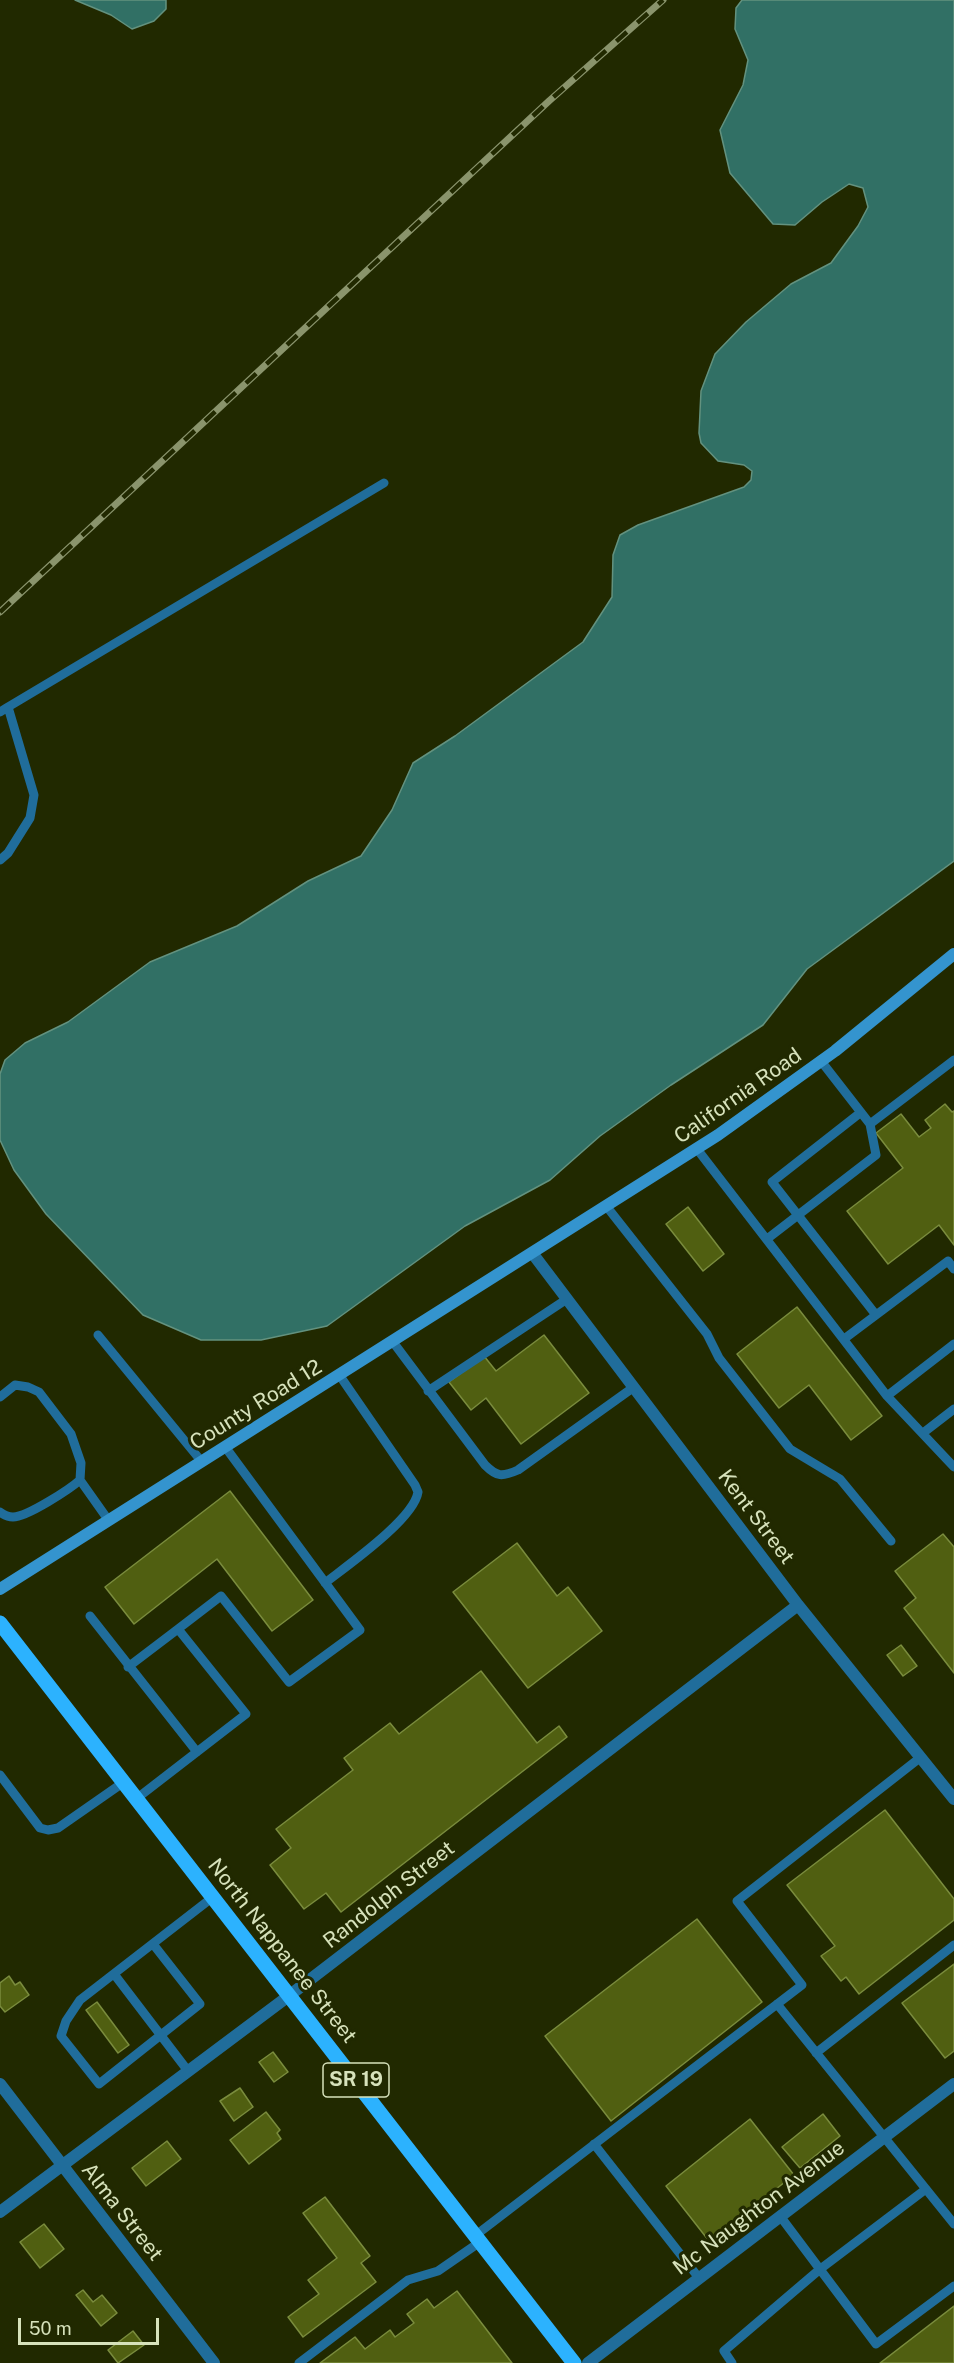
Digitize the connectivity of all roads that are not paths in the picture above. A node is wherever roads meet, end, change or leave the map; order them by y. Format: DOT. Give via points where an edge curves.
graph roads {
  1 [pos="384,483"];
  2 [pos="4,710"];
  3 [pos="0,860"];
  4 [pos="954,954"];
  5 [pos="954,1059"];
  6 [pos="821,1061"];
  7 [pos="860,1113"];
  8 [pos="870,1124"];
  9 [pos="697,1149"];
  10 [pos="607,1207"];
  11 [pos="798,1215"];
  12 [pos="767,1239"];
  13 [pos="533,1254"];
  14 [pos="954,1269"];
  15 [pos="567,1299"];
  16 [pos="876,1315"];
  17 [pos="98,1335"];
  18 [pos="844,1339"];
  19 [pos="393,1342"];
  20 [pos="954,1344"];
  21 [pos="340,1376"];
  22 [pos="634,1387"];
  23 [pos="428,1391"];
  24 [pos="887,1396"];
  25 [pos="0,1397"];
  26 [pos="954,1409"];
  27 [pos="923,1433"];
  28 [pos="226,1448"];
  29 [pos="202,1462"];
  30 [pos="954,1467"];
  31 [pos="80,1480"];
  32 [pos="0,1512"];
  33 [pos="109,1521"];
  34 [pos="891,1541"];
  35 [pos="325,1583"];
  36 [pos="0,1589"];
  37 [pos="798,1605"];
  38 [pos="90,1616"];
  39 [pos="0,1623"];
  40 [pos="178,1629"];
  41 [pos="128,1667"];
  42 [pos="197,1752"];
  43 [pos="921,1757"];
  44 [pos="0,1775"];
  45 [pos="124,1782"];
  46 [pos="136,1799"];
  47 [pos="954,1799"];
  48 [pos="213,1897"];
  49 [pos="153,1944"];
  50 [pos="954,1945"];
  51 [pos="114,1974"];
  52 [pos="290,1995"];
  53 [pos="777,2004"];
  54 [pos="160,2035"];
  55 [pos="816,2054"];
  56 [pos="188,2071"];
  57 [pos="0,2084"];
  58 [pos="954,2084"];
  59 [pos="883,2138"];
  60 [pos="594,2144"];
  61 [pos="62,2165"];
  62 [pos="926,2189"];
  63 [pos="0,2212"];
  64 [pos="780,2216"];
  65 [pos="954,2224"];
  66 [pos="478,2239"];
  67 [pos="819,2270"];
  68 [pos="699,2278"];
  69 [pos="954,2286"];
  70 [pos="214,2363"];
  71 [pos="299,2363"];
  72 [pos="574,2363"];
  73 [pos="588,2363"];
  74 [pos="732,2363"];
  1 -- 2 [label="lane"];
  2 -- 3 [label="lane" via="34,795 30,818"];
  4 -- 6 [label="main road, California Road"];
  5 -- 8 [label="lane"];
  6 -- 7 [label="lane"];
  6 -- 9 [label="main road, California Road"];
  7 -- 8 [label="lane"];
  7 -- 11 [label="lane" via="772,1182"];
  8 -- 11 [label="lane" via="876,1155"];
  9 -- 10 [label="main road, California Road"];
  9 -- 12 [label="lane"];
  10 -- 13 [label="main road, California Road"];
  10 -- 34 [label="lane" via="790,1449 840,1479"];
  11 -- 12 [label="lane"];
  11 -- 16 [label="lane"];
  12 -- 18 [label="lane"];
  13 -- 15 [label="street, Kent Street"];
  13 -- 19 [label="main road, County Road 12"];
  14 -- 16 [label="lane" via="948,1261"];
  15 -- 22 [label="street, Kent Street"];
  15 -- 23 [label="lane"];
  16 -- 18 [label="lane"];
  17 -- 29 [label="lane"];
  18 -- 24 [label="lane"];
  19 -- 21 [label="main road, County Road 12"];
  19 -- 23 [label="lane"];
  20 -- 24 [label="lane"];
  21 -- 28 [label="main road, County Road 12"];
  21 -- 35 [label="lane" via="418,1492 412,1508 391,1529"];
  22 -- 23 [label="lane" via="504,1477 495,1475 485,1465"];
  22 -- 37 [label="street, Kent Street"];
  24 -- 27 [label="lane"];
  25 -- 31 [label="lane" via="15,1385 39,1392 71,1434 81,1463"];
  26 -- 27 [label="lane"];
  27 -- 30 [label="lane"];
  28 -- 29 [label="main road, County Road 12"];
  28 -- 35 [label="lane"];
  29 -- 33 [label="main road, County Road 12"];
  31 -- 32 [label="lane" via="24,1514 14,1517"];
  31 -- 33 [label="lane"];
  33 -- 36 [label="main road, County Road 12"];
  35 -- 40 [label="lane" via="360,1630 289,1682 220,1596"];
  37 -- 43 [label="street, Kent Street"];
  37 -- 52 [label="street, Randolph Street"];
  38 -- 41 [label="lane"];
  39 -- 45 [label="main road, North Nappanee Street / SR 19"];
  40 -- 41 [label="lane"];
  40 -- 42 [label="lane" via="246,1714"];
  41 -- 42 [label="lane"];
  42 -- 46 [label="lane"];
  43 -- 47 [label="street, Kent Street"];
  43 -- 53 [label="lane" via="737,1901 802,1985"];
  44 -- 45 [label="lane" via="40,1828 48,1830 58,1828"];
  45 -- 46 [label="main road, North Nappanee Street / SR 19"];
  46 -- 48 [label="main road, North Nappanee Street / SR 19"];
  48 -- 49 [label="lane"];
  48 -- 52 [label="main road, North Nappanee Street / SR 19"];
  49 -- 51 [label="lane"];
  49 -- 54 [label="lane" via="200,2004"];
  50 -- 55 [label="lane"];
  51 -- 54 [label="lane"];
  51 -- 54 [label="lane" via="80,2000 61,2036 99,2084"];
  52 -- 56 [label="street, Randolph Street"];
  52 -- 66 [label="main road, North Nappanee Street / SR 19"];
  53 -- 55 [label="lane"];
  53 -- 60 [label="lane"];
  54 -- 56 [label="lane"];
  55 -- 59 [label="lane"];
  56 -- 61 [label="street, Randolph Street"];
  57 -- 61 [label="street, Alma Street"];
  58 -- 59 [label="street, Mc Naughton Avenue"];
  59 -- 62 [label="lane"];
  59 -- 64 [label="street, Mc Naughton Avenue"];
  60 -- 66 [label="lane"];
  60 -- 68 [label="lane"];
  61 -- 63 [label="street, Randolph Street"];
  61 -- 70 [label="street, Alma Street"];
  62 -- 65 [label="lane"];
  62 -- 67 [label="lane"];
  64 -- 67 [label="lane"];
  64 -- 68 [label="street, Mc Naughton Avenue"];
  66 -- 71 [label="lane" via="438,2271 408,2280"];
  66 -- 72 [label="main road, North Nappanee Street / SR 19"];
  67 -- 69 [label="lane" via="876,2344"];
  67 -- 74 [label="lane" via="724,2351"];
  68 -- 73 [label="street, Mc Naughton Avenue"];
}
